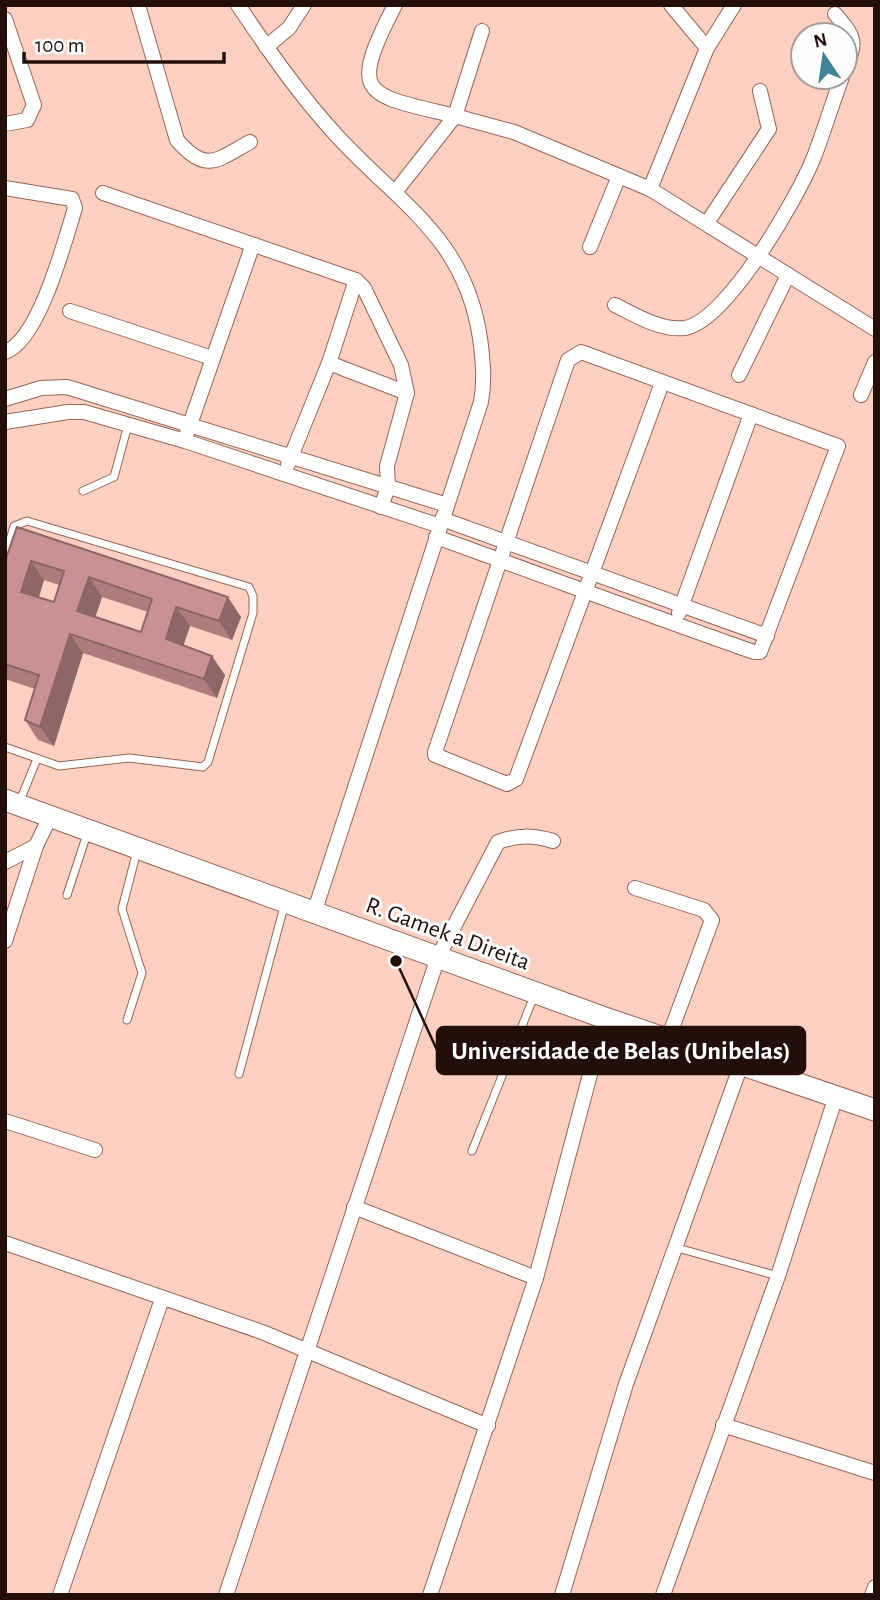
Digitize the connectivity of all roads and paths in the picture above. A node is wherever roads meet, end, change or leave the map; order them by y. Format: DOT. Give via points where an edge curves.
graph roads {
  1 [pos="138,5"];
  2 [pos="238,5"];
  3 [pos="304,5"];
  4 [pos="395,5"];
  5 [pos="671,5"];
  6 [pos="734,5"];
  7 [pos="835,14"];
  8 [pos="5,19"];
  9 [pos="841,21"];
  10 [pos="482,32"];
  11 [pos="266,47"];
  12 [pos="707,48"];
  13 [pos="760,91"];
  14 [pos="837,91"];
  15 [pos="455,116"];
  16 [pos="5,124"];
  17 [pos="250,142"];
  18 [pos="619,176"];
  19 [pos="5,188"];
  20 [pos="650,189"];
  21 [pos="396,191"];
  22 [pos="103,193"];
  23 [pos="707,223"];
  24 [pos="252,247"];
  25 [pos="590,247"];
  26 [pos="758,255"];
  27 [pos="788,275"];
  28 [pos="356,280"];
  29 [pos="615,305"];
  30 [pos="70,311"];
  31 [pos="874,325"];
  32 [pos="5,352"];
  33 [pos="212,358"];
  34 [pos="875,362"];
  35 [pos="328,363"];
  36 [pos="739,375"];
  37 [pos="662,383"];
  38 [pos="407,393"];
  39 [pos="861,395"];
  40 [pos="5,399"];
  41 [pos="751,415"];
  42 [pos="5,422"];
  43 [pos="128,425"];
  44 [pos="190,426"];
  45 [pos="185,441"];
  46 [pos="289,458"];
  47 [pos="387,466"];
  48 [pos="285,476"];
  49 [pos="369,481"];
  50 [pos="388,486"];
  51 [pos="83,491"];
  52 [pos="361,500"];
  53 [pos="446,505"];
  54 [pos="381,507"];
  55 [pos="439,528"];
  56 [pos="507,542"];
  57 [pos="5,557"];
  58 [pos="501,560"];
  59 [pos="594,573"];
  60 [pos="587,593"];
  61 [pos="682,606"];
  62 [pos="675,624"];
  63 [pos="767,636"];
  64 [pos="5,747"];
  65 [pos="37,759"];
  66 [pos="12,802"];
  67 [pos="50,817"];
  68 [pos="88,830"];
  69 [pos="553,841"];
  70 [pos="36,846"];
  71 [pos="138,847"];
  72 [pos="5,862"];
  73 [pos="635,888"];
  74 [pos="67,895"];
  75 [pos="285,902"];
  76 [pos="314,913"];
  77 [pos="5,941"];
  78 [pos="438,957"];
  79 [pos="535,992"];
  80 [pos="605,1018"];
  81 [pos="127,1020"];
  82 [pos="668,1039"];
  83 [pos="740,1065"];
  84 [pos="239,1074"];
  85 [pos="836,1096"];
  86 [pos="875,1110"];
  87 [pos="5,1121"];
  88 [pos="95,1150"];
  89 [pos="472,1151"];
  90 [pos="354,1207"];
  91 [pos="5,1243"];
  92 [pos="674,1247"];
  93 [pos="778,1276"];
  94 [pos="536,1278"];
  95 [pos="162,1299"];
  96 [pos="308,1350"];
  97 [pos="723,1425"];
  98 [pos="488,1426"];
  99 [pos="875,1473"];
  100 [pos="875,1587"];
  101 [pos="60,1595"];
  102 [pos="226,1595"];
  103 [pos="430,1595"];
  104 [pos="562,1595"];
  105 [pos="663,1595"];
  106 [pos="872,1595"];
  1 -- 17 [label="street" via="177,141 189,154 213,162"];
  2 -- 11 [label="street"];
  3 -- 11 [label="street" via="289,28"];
  4 -- 15 [label="street" via="370,61 370,85 400,103"];
  5 -- 12 [label="street"];
  6 -- 12 [label="street"];
  7 -- 9 [label="street"];
  8 -- 16 [label="street" via="34,105 27,120"];
  10 -- 15 [label="street"];
  11 -- 21 [label="street" via="340,139"];
  12 -- 20 [label="street"];
  13 -- 23 [label="street" via="769,129"];
  14 -- 26 [label="street" via="813,160"];
  15 -- 18 [label="street" via="514,132"];
  15 -- 21 [label="street"];
  18 -- 20 [label="street"];
  18 -- 25 [label="street"];
  19 -- 32 [label="street" via="72,199 75,208 35,318 22,340"];
  20 -- 23 [label="street"];
  21 -- 53 [label="street" via="450,254 468,288 478,329 484,385"];
  22 -- 24 [label="street"];
  23 -- 26 [label="street"];
  24 -- 28 [label="street"];
  24 -- 33 [label="street"];
  26 -- 27 [label="street"];
  26 -- 29 [label="street" via="730,297 694,326 667,327"];
  27 -- 31 [label="street"];
  27 -- 36 [label="street"];
  28 -- 35 [label="street"];
  28 -- 38 [label="street" via="377,312 401,365"];
  30 -- 33 [label="street"];
  33 -- 44 [label="street"];
  34 -- 39 [label="street"];
  35 -- 38 [label="street"];
  35 -- 46 [label="street"];
  37 -- 41 [label="street"];
  37 -- 56 [label="street" via="581,352 571,356"];
  37 -- 59 [label="street"];
  38 -- 47 [label="street"];
  40 -- 44 [label="street" via="41,388 67,387"];
  41 -- 61 [label="street"];
  41 -- 63 [label="street" via="833,442 838,449"];
  42 -- 43 [label="street" via="76,411"];
  43 -- 45 [label="street"];
  43 -- 51 [label="lane" via="114,477"];
  44 -- 45 [label="street"];
  44 -- 46 [label="street"];
  45 -- 48 [label="street"];
  46 -- 48 [label="street"];
  46 -- 49 [label="street"];
  47 -- 49 [label="street"];
  47 -- 50 [label="street"];
  48 -- 52 [label="street"];
  49 -- 50 [label="street"];
  49 -- 52 [label="street"];
  50 -- 53 [label="street"];
  50 -- 54 [label="street"];
  52 -- 54 [label="street"];
  53 -- 55 [label="street"];
  54 -- 55 [label="street"];
  55 -- 56 [label="street"];
  55 -- 58 [label="street"];
  55 -- 76 [label="street"];
  56 -- 58 [label="street"];
  56 -- 59 [label="street"];
  57 -- 65 [label="lane" via="14,526 27,521 248,586 253,596 242,650 208,762 202,767 129,758 72,766"];
  58 -- 60 [label="street"];
  58 -- 60 [label="street" via="435,752 437,759 507,784 516,779"];
  59 -- 60 [label="street"];
  59 -- 61 [label="street"];
  60 -- 62 [label="street"];
  61 -- 62 [label="street"];
  61 -- 63 [label="street"];
  62 -- 63 [label="street" via="754,652 762,649"];
  64 -- 65 [label="lane"];
  65 -- 66 [label="lane"];
  66 -- 67 [label="main road, R. Gamek a Direita"];
  67 -- 68 [label="main road, R. Gamek a Direita"];
  67 -- 70 [label="street"];
  68 -- 71 [label="main road, R. Gamek a Direita"];
  68 -- 74 [label="lane"];
  69 -- 78 [label="street" via="531,835 498,842"];
  70 -- 72 [label="street"];
  70 -- 77 [label="street"];
  71 -- 75 [label="main road, R. Gamek a Direita"];
  71 -- 81 [label="lane" via="122,909 142,973"];
  73 -- 82 [label="street" via="704,910 712,920"];
  75 -- 76 [label="main road, R. Gamek a Direita"];
  75 -- 84 [label="lane"];
  76 -- 78 [label="main road, R. Gamek a Direita"];
  78 -- 79 [label="main road, R. Gamek a Direita"];
  78 -- 90 [label="street"];
  79 -- 80 [label="main road, R. Gamek a Direita"];
  79 -- 89 [label="lane"];
  80 -- 82 [label="main road, R. Gamek a Direita"];
  80 -- 94 [label="street"];
  82 -- 83 [label="main road, R. Gamek a Direita"];
  83 -- 85 [label="main road, R. Gamek a Direita"];
  83 -- 92 [label="street"];
  85 -- 86 [label="main road, R. Gamek a Direita"];
  85 -- 93 [label="street"];
  87 -- 88 [label="street"];
  90 -- 94 [label="street"];
  90 -- 96 [label="street"];
  91 -- 95 [label="street"];
  92 -- 93 [label="lane"];
  92 -- 104 [label="street" via="626,1384"];
  93 -- 97 [label="street"];
  94 -- 98 [label="street"];
  95 -- 96 [label="street"];
  95 -- 101 [label="street"];
  96 -- 98 [label="street"];
  96 -- 102 [label="street"];
  97 -- 99 [label="street"];
  97 -- 105 [label="street"];
  98 -- 103 [label="street"];
  100 -- 106 [label="street"];
}
